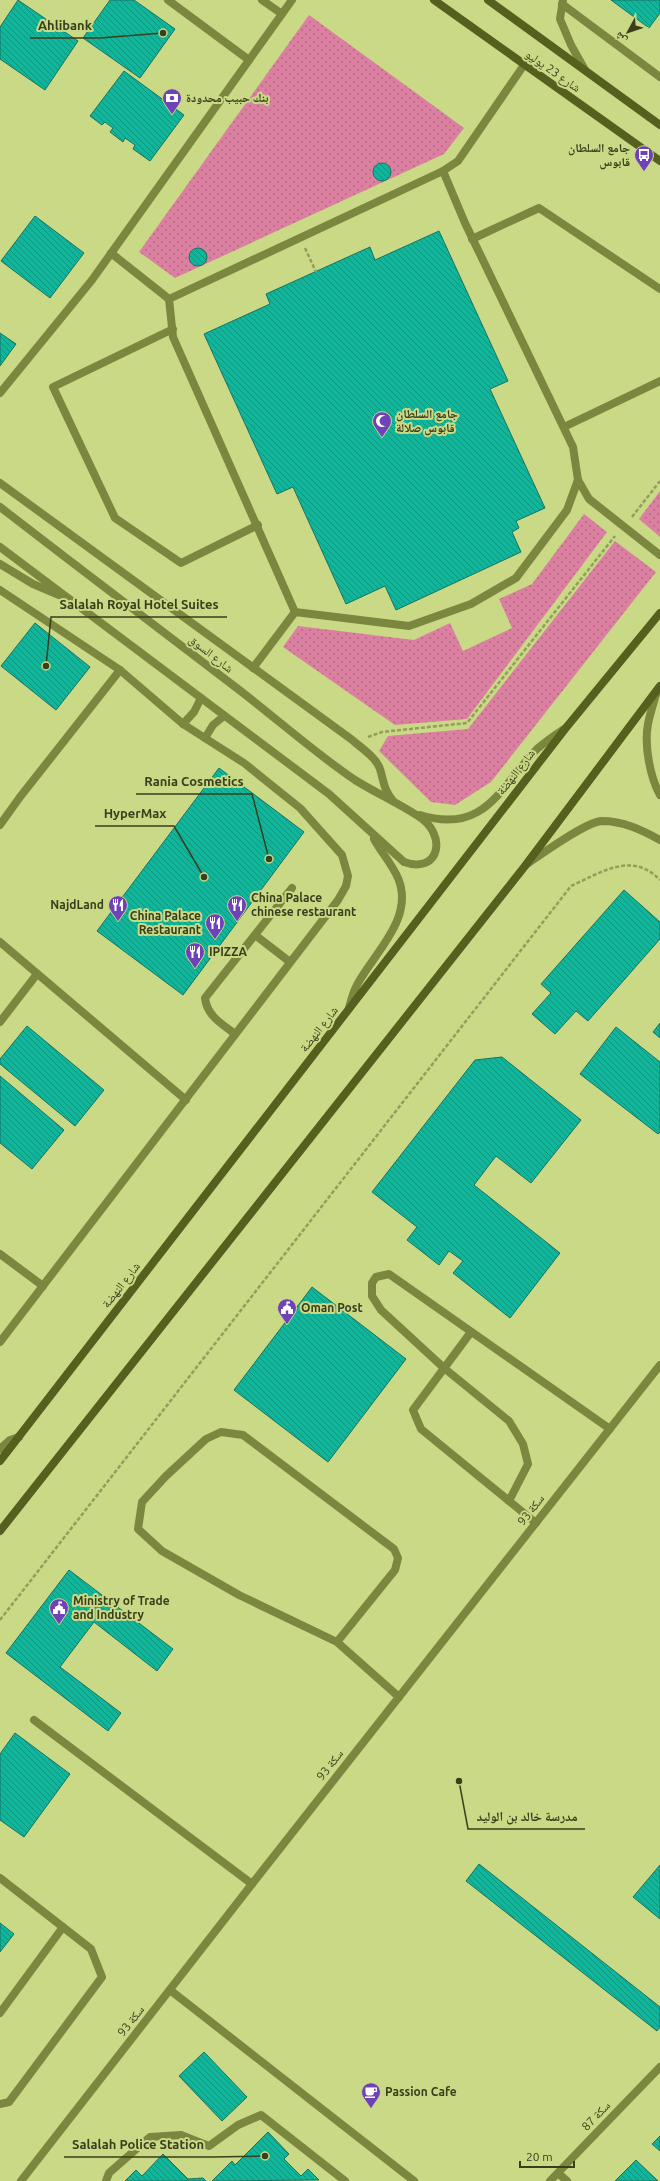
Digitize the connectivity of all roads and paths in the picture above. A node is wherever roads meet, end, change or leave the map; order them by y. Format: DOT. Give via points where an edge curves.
graph roads {
  1 [pos="168,0"];
  2 [pos="262,0"];
  3 [pos="292,0"];
  4 [pos="434,0"];
  5 [pos="488,0"];
  6 [pos="563,2"];
  7 [pos="282,14"];
  8 [pos="249,60"];
  9 [pos="524,65"];
  10 [pos="585,71"];
  11 [pos="660,77"];
  12 [pos="660,125"];
  13 [pos="660,162"];
  14 [pos="443,171"];
  15 [pos="300,238"];
  16 [pos="472,239"];
  17 [pos="111,253"];
  18 [pos="316,272"];
  19 [pos="660,289"];
  20 [pos="169,299"];
  21 [pos="172,329"];
  22 [pos="660,381"];
  23 [pos="0,393"];
  24 [pos="564,427"];
  25 [pos="578,480"];
  26 [pos="660,481"];
  27 [pos="0,482"];
  28 [pos="0,507"];
  29 [pos="258,525"];
  30 [pos="625,526"];
  31 [pos="0,547"];
  32 [pos="660,554"];
  33 [pos="0,564"];
  34 [pos="0,590"];
  35 [pos="66,596"];
  36 [pos="295,612"];
  37 [pos="660,613"];
  38 [pos="253,668"];
  39 [pos="120,670"];
  40 [pos="658,688"];
  41 [pos="201,698"];
  42 [pos="224,716"];
  43 [pos="183,724"];
  44 [pos="565,729"];
  45 [pos="205,738"];
  46 [pos="355,742"];
  47 [pos="660,795"];
  48 [pos="393,801"];
  49 [pos="413,813"];
  50 [pos="0,826"];
  51 [pos="370,831"];
  52 [pos="660,840"];
  53 [pos="525,866"];
  54 [pos="660,880"];
  55 [pos="292,888"];
  56 [pos="255,935"];
  57 [pos="0,942"];
  58 [pos="290,962"];
  59 [pos="37,974"];
  60 [pos="349,1010"];
  61 [pos="0,1022"];
  62 [pos="235,1034"];
  63 [pos="186,1100"];
  64 [pos="0,1254"];
  65 [pos="43,1286"];
  66 [pos="471,1332"];
  67 [pos="0,1342"];
  68 [pos="660,1365"];
  69 [pos="444,1368"];
  70 [pos="610,1429"];
  71 [pos="19,1437"];
  72 [pos="0,1449"];
  73 [pos="0,1461"];
  74 [pos="509,1501"];
  75 [pos="536,1523"];
  76 [pos="0,1531"];
  77 [pos="0,1620"];
  78 [pos="337,1642"];
  79 [pos="399,1697"];
  80 [pos="34,1720"];
  81 [pos="0,1878"];
  82 [pos="252,1884"];
  83 [pos="63,1927"];
  84 [pos="170,1990"];
  85 [pos="0,2013"];
  86 [pos="660,2068"];
  87 [pos="0,2104"];
  88 [pos="558,2172"];
  89 [pos="22,2181"];
  90 [pos="106,2181"];
  91 [pos="345,2181"];
  92 [pos="414,2181"];
  93 [pos="550,2181"];
  94 [pos="567,2181"];
  1 -- 8 [label="street"];
  2 -- 7 [label="street"];
  3 -- 7 [label="street"];
  4 -- 9 [label="main road, شارع 23 يوليو"];
  5 -- 10 [label="main road, شارع 23 يوليو"];
  6 -- 10 [label="street" via="560,19"];
  6 -- 11 [label="street"];
  7 -- 8 [label="street"];
  8 -- 17 [label="street"];
  9 -- 13 [label="main road, شارع 23 يوليو"];
  9 -- 14 [label="street" via="458,161"];
  10 -- 12 [label="main road, شارع 23 يوليو"];
  14 -- 15 [label="street"];
  14 -- 16 [label="street"];
  15 -- 18 [label="path"];
  15 -- 20 [label="street"];
  16 -- 19 [label="street" via="539,208"];
  16 -- 24 [label="street"];
  17 -- 20 [label="street"];
  17 -- 23 [label="street"];
  20 -- 21 [label="street"];
  21 -- 29 [label="street"];
  21 -- 29 [label="street" via="53,387 115,518 181,563"];
  22 -- 24 [label="street"];
  24 -- 25 [label="street" via="573,447"];
  25 -- 30 [label="street" via="589,499"];
  25 -- 36 [label="street" via="567,510 516,578 471,604 409,626"];
  26 -- 30 [label="path"];
  27 -- 38 [label="street"];
  28 -- 48 [label="street, شارع السوق" via="355,780"];
  29 -- 36 [label="street"];
  30 -- 32 [label="street"];
  30 -- 46 [label="path" via="466,723 382,732"];
  31 -- 35 [label="street"];
  33 -- 35 [label="street" via="33,584"];
  34 -- 39 [label="street"];
  35 -- 41 [label="street"];
  36 -- 38 [label="street"];
  37 -- 44 [label="main road, شارع النهضة"];
  38 -- 46 [label="street"];
  39 -- 43 [label="street"];
  39 -- 50 [label="street" via="24,791"];
  40 -- 47 [label="street" via="648,726 648,748 655,786"];
  40 -- 53 [label="main road"];
  41 -- 42 [label="street"];
  41 -- 43 [label="street" via="194,712"];
  42 -- 45 [label="street" via="213,725"];
  42 -- 51 [label="street" via="329,794"];
  43 -- 45 [label="street"];
  44 -- 49 [label="street" via="536,750 492,803 479,811 446,820"];
  44 -- 60 [label="main road, شارع النهضة"];
  45 -- 58 [label="street" via="244,763 300,808 342,855 348,876 346,886"];
  46 -- 48 [label="street" via="380,768 385,790"];
  48 -- 49 [label="street, شارع السوق"];
  49 -- 51 [label="street" via="428,823 438,840 433,858 425,863 414,866 404,862"];
  51 -- 60 [label="street" via="398,879 402,894 401,907 393,930 356,986"];
  52 -- 53 [label="street" via="637,827 601,821 570,834"];
  53 -- 76 [label="main road"];
  54 -- 77 [label="path" via="651,871 635,864 611,868 571,886"];
  55 -- 56 [label="street"];
  56 -- 58 [label="street"];
  56 -- 62 [label="street" via="205,998 206,1007 211,1015"];
  57 -- 59 [label="street"];
  58 -- 62 [label="street"];
  59 -- 61 [label="street"];
  59 -- 63 [label="street"];
  60 -- 71 [label="main road, شارع النهضة"];
  62 -- 63 [label="street"];
  63 -- 65 [label="street"];
  64 -- 65 [label="street"];
  65 -- 67 [label="street"];
  66 -- 69 [label="street"];
  66 -- 69 [label="street" via="389,1274 376,1276 372,1283 372,1296 381,1310"];
  66 -- 70 [label="street"];
  68 -- 70 [label="street, سكة 93"];
  69 -- 74 [label="street" via="509,1421 523,1444 528,1464"];
  69 -- 74 [label="street" via="413,1410 421,1428"];
  70 -- 75 [label="street, سكة 93"];
  71 -- 72 [label="street" via="10,1440"];
  71 -- 73 [label="main road, شارع النهضة"];
  74 -- 75 [label="street"];
  75 -- 79 [label="street, سكة 93"];
  78 -- 78 [label="street" via="395,1570 398,1558 394,1549 243,1435 221,1432 206,1440 142,1502 138,1529 162,1551 233,1592"];
  78 -- 79 [label="street"];
  79 -- 82 [label="street, سكة 93"];
  80 -- 82 [label="street"];
  81 -- 83 [label="street"];
  82 -- 84 [label="street, سكة 93"];
  83 -- 85 [label="street"];
  83 -- 87 [label="street" via="91,1949 102,1978 9,2102"];
  84 -- 89 [label="street, سكة 93"];
  84 -- 92 [label="street"];
  86 -- 88 [label="street, سكة 87"];
  88 -- 93 [label="street, سكة 87"];
  88 -- 94 [label="street"];
  90 -- 91 [label="street" via="109,2173 150,2137 181,2135 209,2146 238,2125 261,2115"];
}
